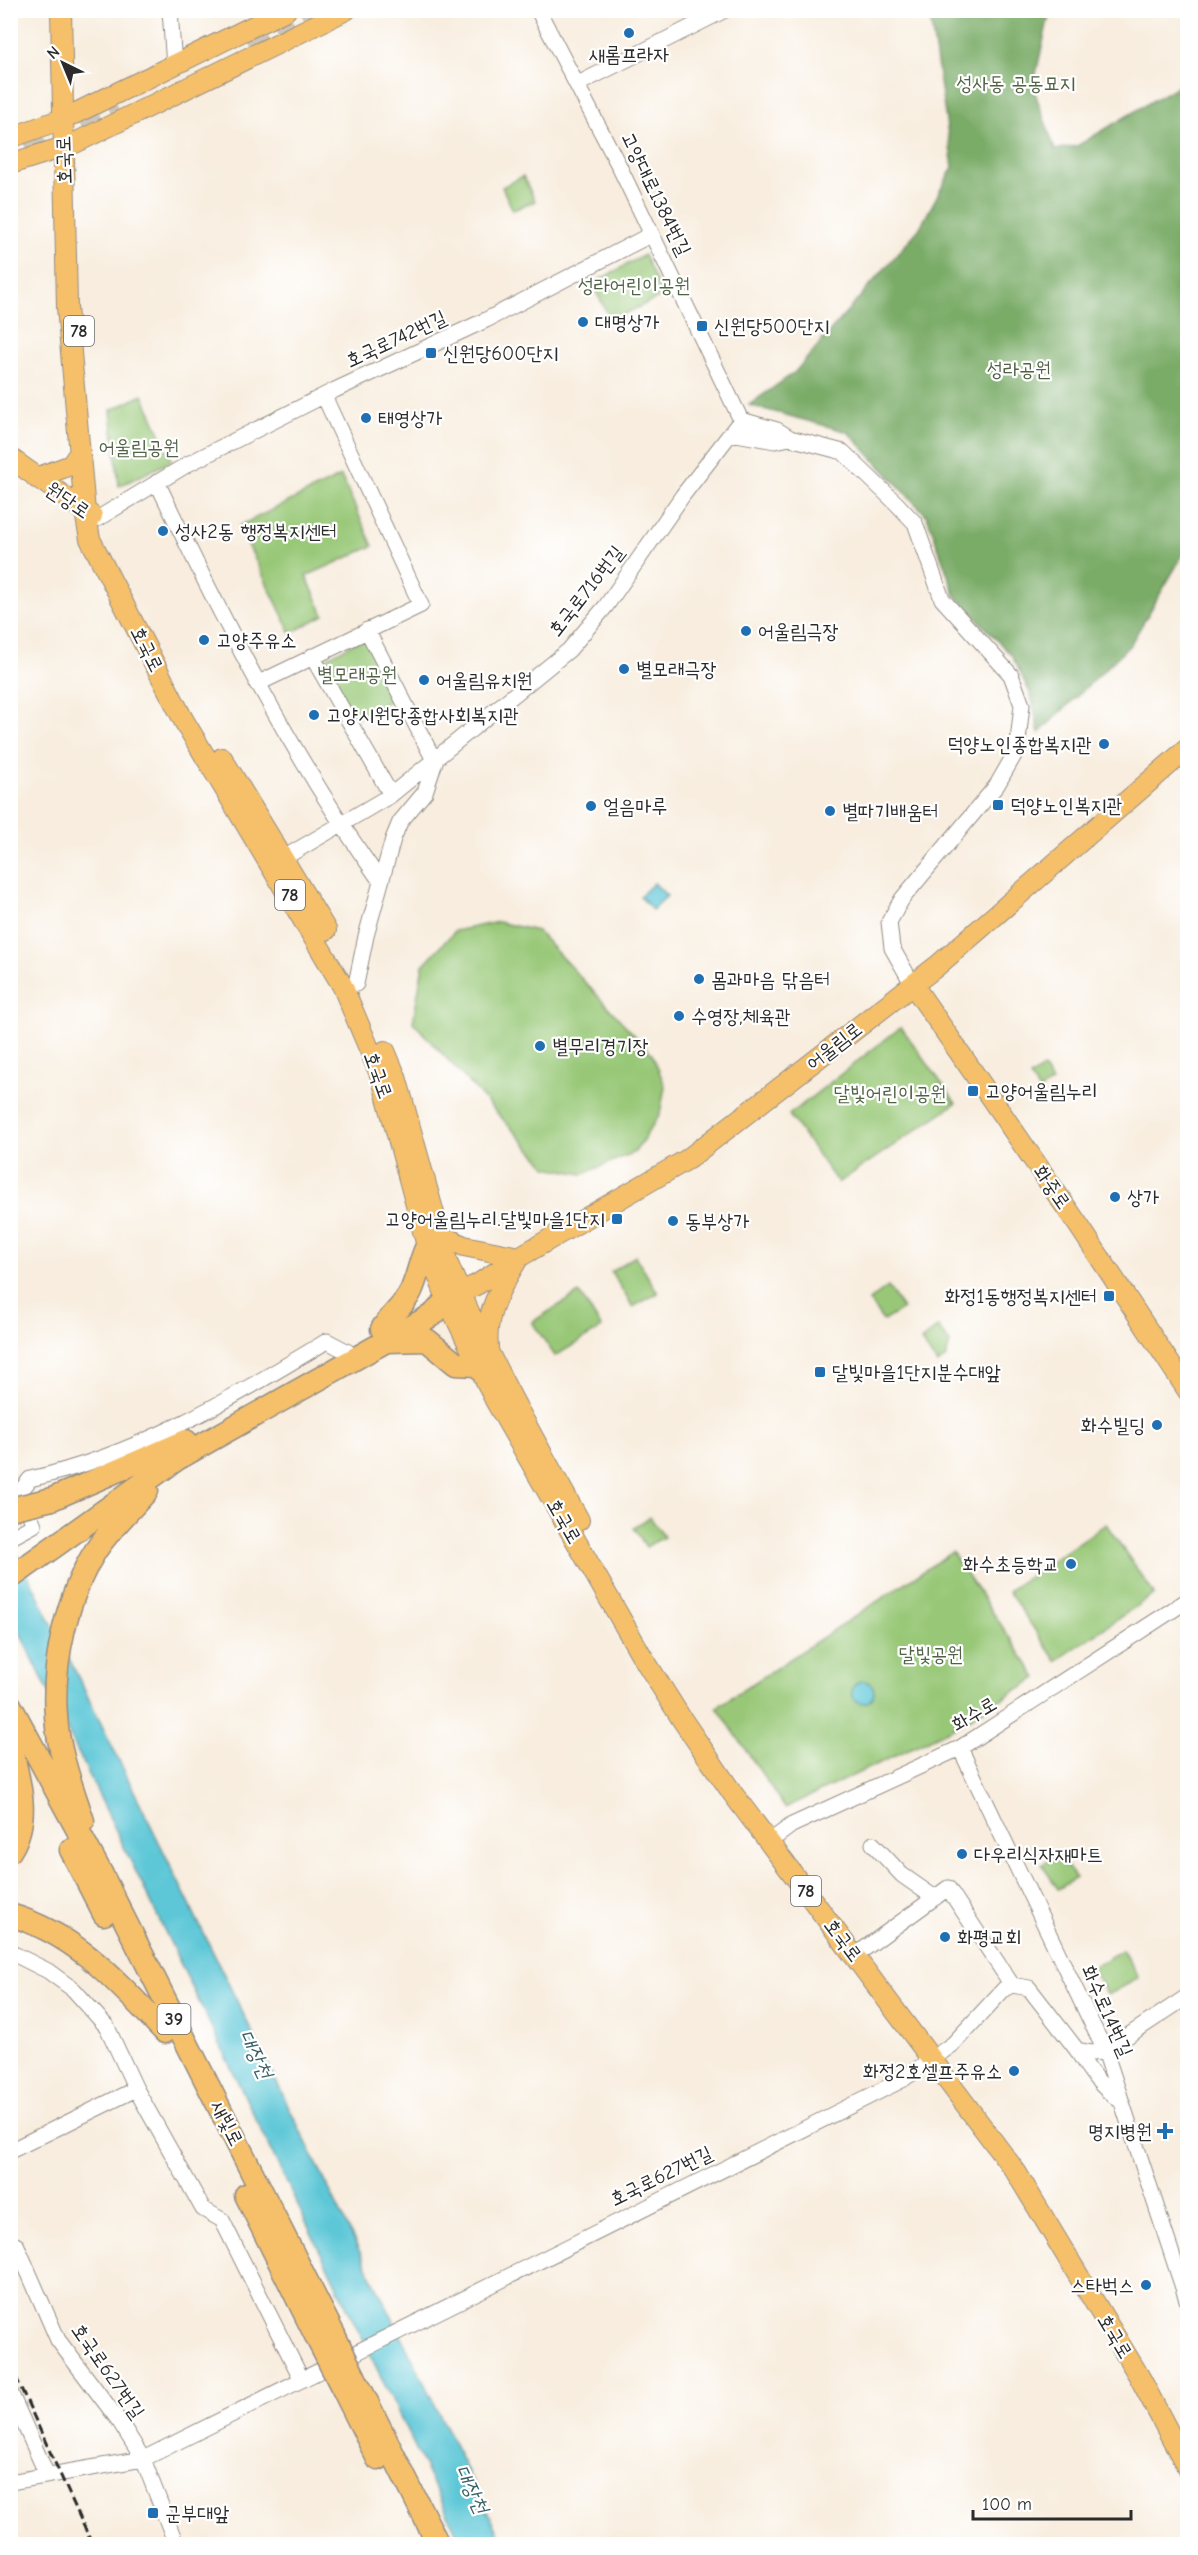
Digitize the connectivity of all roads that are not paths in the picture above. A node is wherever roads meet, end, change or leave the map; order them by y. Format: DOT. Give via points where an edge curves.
graph roads {
  1 [pos="61,10"];
  2 [pos="70,10"];
  3 [pos="170,10"];
  4 [pos="286,10"];
  5 [pos="346,10"];
  6 [pos="538,10"];
  7 [pos="725,10"];
  8 [pos="703,15"];
  9 [pos="174,66"];
  10 [pos="578,84"];
  11 [pos="68,117"];
  12 [pos="10,138"];
  13 [pos="69,145"];
  14 [pos="10,164"];
  15 [pos="70,213"];
  16 [pos="652,234"];
  17 [pos="324,396"];
  18 [pos="741,420"];
  19 [pos="731,433"];
  20 [pos="790,438"];
  21 [pos="80,452"];
  22 [pos="10,458"];
  23 [pos="36,478"];
  24 [pos="157,482"];
  25 [pos="91,516"];
  26 [pos="367,630"];
  27 [pos="312,656"];
  28 [pos="257,684"];
  29 [pos="1188,748"];
  30 [pos="435,762"];
  31 [pos="391,795"];
  32 [pos="341,825"];
  33 [pos="278,861"];
  34 [pos="381,882"];
  35 [pos="356,984"];
  36 [pos="913,985"];
  37 [pos="434,1240"];
  38 [pos="519,1257"];
  39 [pos="453,1296"];
  40 [pos="384,1335"];
  41 [pos="348,1352"];
  42 [pos="482,1358"];
  43 [pos="1188,1391"];
  44 [pos="224,1420"];
  45 [pos="177,1459"];
  46 [pos="10,1509"];
  47 [pos="10,1514"];
  48 [pos="63,1533"];
  49 [pos="16,1535"];
  50 [pos="10,1568"];
  51 [pos="10,1578"];
  52 [pos="1188,1600"];
  53 [pos="10,1705"];
  54 [pos="10,1734"];
  55 [pos="10,1742"];
  56 [pos="960,1748"];
  57 [pos="774,1839"];
  58 [pos="873,1844"];
  59 [pos="10,1851"];
  60 [pos="101,1873"];
  61 [pos="935,1898"];
  62 [pos="10,1915"];
  63 [pos="864,1948"];
  64 [pos="10,1952"];
  65 [pos="1012,1985"];
  66 [pos="1188,1996"];
  67 [pos="165,2032"];
  68 [pos="1077,2049"];
  69 [pos="1105,2051"];
  70 [pos="937,2056"];
  71 [pos="136,2089"];
  72 [pos="1122,2102"];
  73 [pos="10,2151"];
  74 [pos="10,2242"];
  75 [pos="1188,2303"];
  76 [pos="326,2339"];
  77 [pos="301,2378"];
  78 [pos="10,2392"];
  79 [pos="1188,2443"];
  80 [pos="143,2459"];
  81 [pos="1188,2469"];
  82 [pos="47,2475"];
  83 [pos="397,2478"];
  84 [pos="10,2482"];
  85 [pos="176,2544"];
  86 [pos="421,2544"];
  87 [pos="438,2544"];
  1 -- 11 [label="main road, 호국로 / 78"];
  2 -- 11 [label="main road, 호국로 / 78"];
  3 -- 9 [label="street"];
  4 -- 9 [label="main road"];
  5 -- 13 [label="main road"];
  6 -- 10 [label="street, 고양대로1384번길"];
  7 -- 8 [label="street"];
  8 -- 10 [label="street"];
  9 -- 11 [label="main road"];
  10 -- 16 [label="street, 고양대로1384번길"];
  11 -- 12 [label="main road"];
  11 -- 13 [label="main road, 호국로 / 78"];
  13 -- 14 [label="main road"];
  13 -- 15 [label="main road, 호국로 / 78"];
  15 -- 21 [label="main road, 호국로 / 78" via="67,307"];
  15 -- 25 [label="main road, 호국로 / 78"];
  16 -- 17 [label="street, 호국로742번길" via="486,320"];
  16 -- 18 [label="street, 고양대로1384번길"];
  17 -- 24 [label="street, 호국로742번길"];
  17 -- 26 [label="street" via="421,605"];
  18 -- 19 [label="street, 호국로716번길"];
  18 -- 20 [label="street" via="777,430"];
  19 -- 20 [label="street" via="775,441"];
  19 -- 30 [label="street, 호국로716번길" via="606,606 569,650"];
  20 -- 36 [label="street" via="843,452 915,524 942,599 1011,675 1022,705 1017,750 997,785 902,899 889,922 892,948"];
  21 -- 23 [label="main road" via="71,465"];
  21 -- 25 [label="main road, 호국로 / 78"];
  22 -- 23 [label="main road, 원당로"];
  23 -- 25 [label="main road, 원당로"];
  24 -- 25 [label="street, 호국로742번길"];
  24 -- 28 [label="street"];
  25 -- 33 [label="main road, 호국로 / 78"];
  26 -- 27 [label="street"];
  26 -- 30 [label="street"];
  27 -- 28 [label="street"];
  27 -- 31 [label="street"];
  28 -- 32 [label="street"];
  29 -- 36 [label="main road, 어울림로"];
  30 -- 31 [label="street, 호국로716번길"];
  30 -- 34 [label="street" via="425,792 400,822"];
  31 -- 32 [label="street, 호국로716번길"];
  32 -- 33 [label="street, 호국로716번길"];
  32 -- 34 [label="street"];
  33 -- 35 [label="main road, 호국로 / 78"];
  33 -- 37 [label="main road, 호국로 / 78" via="342,985 382,1079"];
  34 -- 35 [label="street"];
  35 -- 37 [label="main road, 호국로 / 78" via="396,1077"];
  36 -- 38 [label="main road, 어울림로" via="687,1159"];
  36 -- 43 [label="main road, 화중로"];
  37 -- 38 [label="main road"];
  37 -- 39 [label="main road, 호국로 / 78"];
  37 -- 40 [label="highway" via="420,1260 404,1304 390,1316"];
  38 -- 39 [label="main road, 어울림로"];
  38 -- 42 [label="main road" via="490,1315"];
  39 -- 40 [label="highway" via="434,1314"];
  39 -- 42 [label="main road, 호국로 / 78"];
  40 -- 41 [label="highway"];
  40 -- 42 [label="highway" via="427,1340 456,1364"];
  40 -- 45 [label="highway"];
  41 -- 44 [label="highway"];
  41 -- 49 [label="street" via="327,1341 166,1433 64,1472 30,1479 20,1492 34,1525"];
  42 -- 57 [label="main road, 호국로 / 78" via="642,1656 733,1794"];
  44 -- 46 [label="highway, bridge" via="184,1443 52,1499"];
  44 -- 48 [label="highway"];
  45 -- 48 [label="highway"];
  45 -- 60 [label="highway" via="96,1550 68,1617 59,1658 56,1716 65,1767"];
  47 -- 49 [label="street"];
  48 -- 50 [label="highway"];
  48 -- 51 [label="highway"];
  52 -- 56 [label="street, 화수로"];
  53 -- 60 [label="highway, 새빛로 / 39"];
  54 -- 67 [label="highway, 새빛로 / 39"];
  55 -- 59 [label="highway" via="22,1797 21,1827"];
  56 -- 57 [label="street, 화수로" via="792,1825"];
  56 -- 69 [label="street, 화수로14번길"];
  57 -- 63 [label="main road, 호국로 / 78"];
  57 -- 70 [label="main road, 호국로 / 78"];
  58 -- 61 [label="street" via="902,1875"];
  60 -- 76 [label="highway, 새빛로 / 39"];
  61 -- 63 [label="street, 호국로"];
  61 -- 65 [label="street" via="948,1888"];
  62 -- 67 [label="highway" via="63,1936 91,1957"];
  63 -- 70 [label="main road, 호국로 / 78"];
  64 -- 71 [label="street" via="48,1971 74,1990 107,2026"];
  65 -- 68 [label="street" via="1029,1988"];
  65 -- 70 [label="street"];
  66 -- 69 [label="street"];
  67 -- 76 [label="highway, 새빛로 / 39"];
  68 -- 69 [label="street" via="1092,2054"];
  68 -- 72 [label="street" via="1090,2073"];
  69 -- 72 [label="street, 화수로14번길"];
  70 -- 77 [label="street, 호국로627번길" via="897,2083"];
  70 -- 79 [label="main road, 호국로 / 78" via="1027,2168 1149,2370"];
  70 -- 81 [label="main road, 호국로 / 78" via="1016,2172 1139,2376"];
  71 -- 73 [label="street"];
  71 -- 77 [label="street" via="203,2209 222,2220"];
  72 -- 75 [label="street, 화수로14번길"];
  74 -- 80 [label="street, 호국로627번길" via="17,2246 58,2340"];
  76 -- 83 [label="highway, 새빛로 / 39, bridge"];
  77 -- 80 [label="street"];
  78 -- 82 [label="street"];
  80 -- 82 [label="street"];
  80 -- 85 [label="street, 호국로627번길"];
  82 -- 84 [label="street"];
  83 -- 86 [label="highway, 새빛로 / 39"];
  83 -- 87 [label="highway, 새빛로 / 39"];
}
